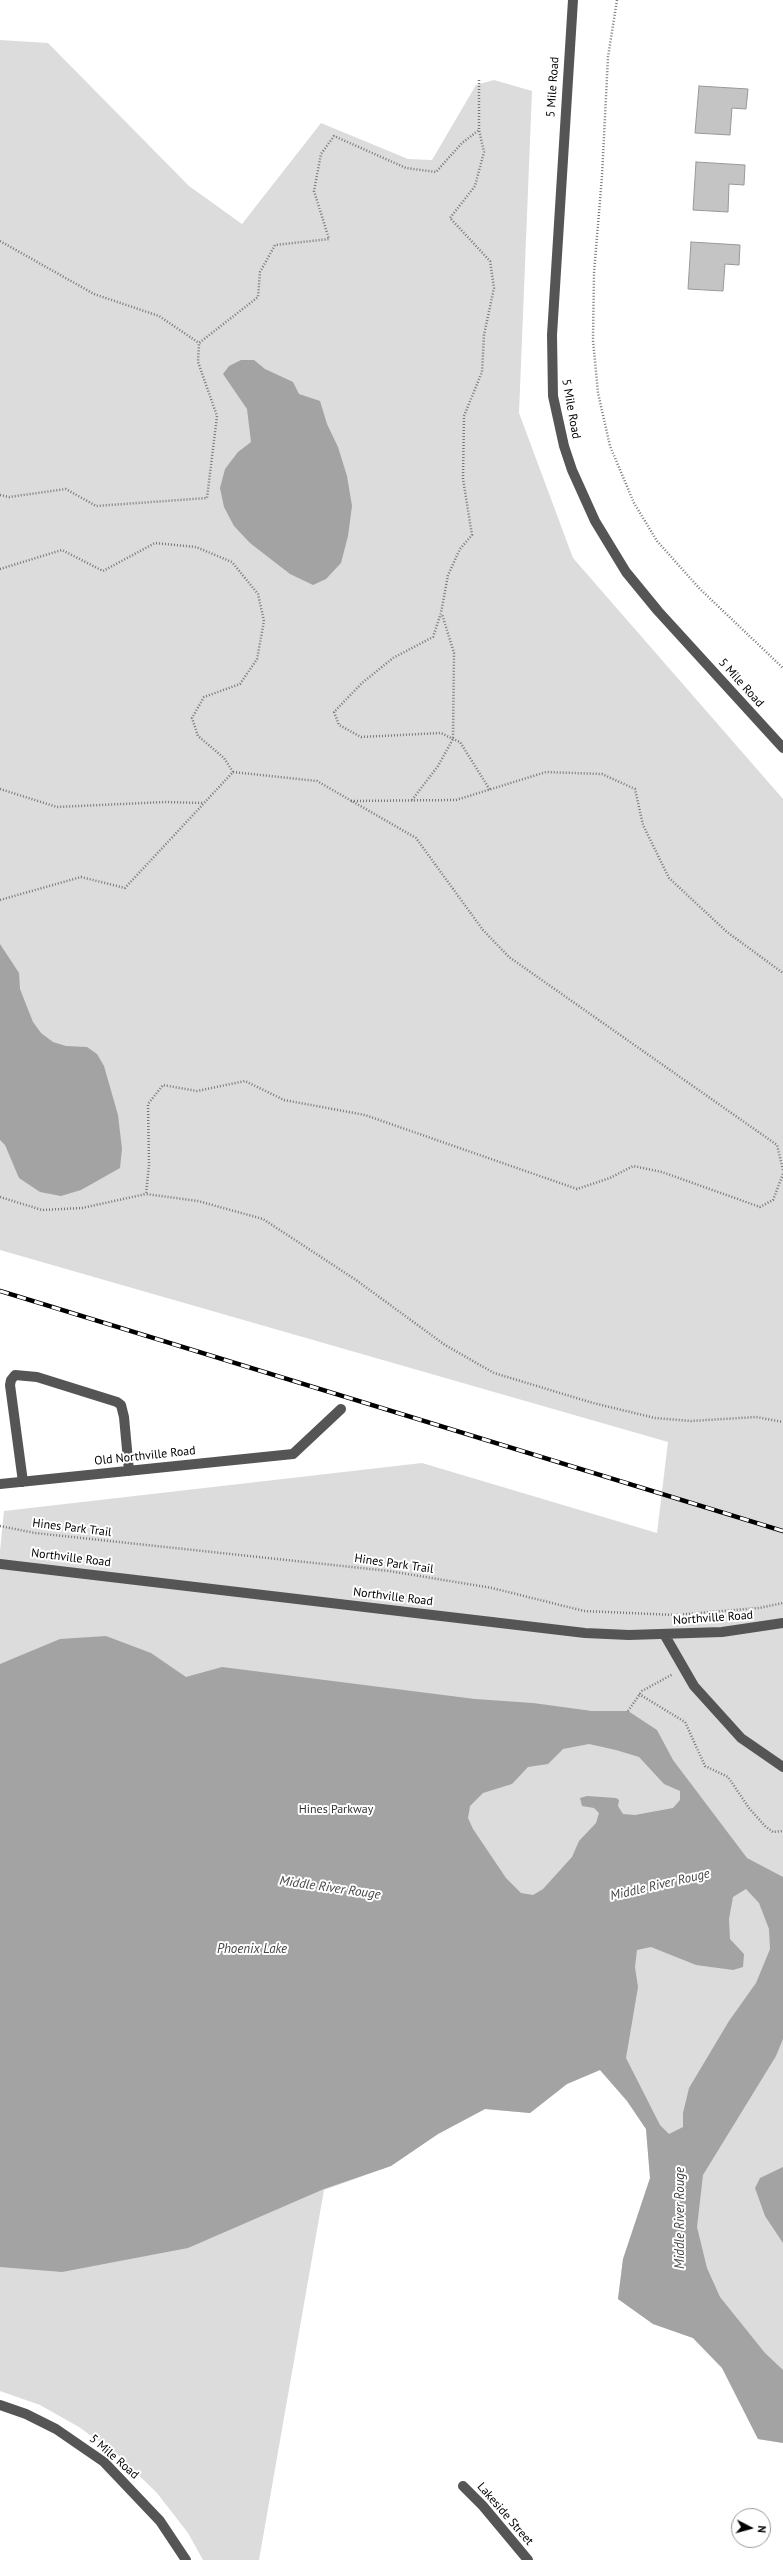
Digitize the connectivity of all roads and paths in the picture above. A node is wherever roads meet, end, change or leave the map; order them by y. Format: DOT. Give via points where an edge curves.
graph roads {
  1 [pos="573,0"];
  2 [pos="617,0"];
  3 [pos="479,80"];
  4 [pos="479,130"];
  5 [pos="0,241"];
  6 [pos="199,343"];
  7 [pos="0,495"];
  8 [pos="0,569"];
  9 [pos="442,613"];
  10 [pos="783,668"];
  11 [pos="453,739"];
  12 [pos="783,748"];
  13 [pos="234,772"];
  14 [pos="0,789"];
  15 [pos="490,790"];
  16 [pos="411,800"];
  17 [pos="350,801"];
  18 [pos="203,803"];
  19 [pos="0,900"];
  20 [pos="783,973"];
  21 [pos="783,1170"];
  22 [pos="783,1174"];
  23 [pos="146,1194"];
  24 [pos="0,1197"];
  25 [pos="341,1409"];
  26 [pos="783,1422"];
  27 [pos="129,1471"];
  28 [pos="23,1482"];
  29 [pos="0,1484"];
  30 [pos="0,1526"];
  31 [pos="0,1564"];
  32 [pos="783,1603"];
  33 [pos="783,1623"];
  34 [pos="664,1634"];
  35 [pos="684,1669"];
  36 [pos="639,1694"];
  37 [pos="628,1711"];
  38 [pos="783,1767"];
  39 [pos="783,1831"];
  40 [pos="0,2405"];
  41 [pos="463,2486"];
  42 [pos="186,2560"];
  43 [pos="528,2560"];
  1 -- 12 [label="street, 5 Mile Road" via="551,343 553,396 564,446 595,521 626,572 658,611"];
  2 -- 10 [label="path" via="608,57 594,273 593,340 598,393 610,446 634,503 657,541 700,589"];
  3 -- 4 [label="path"];
  4 -- 6 [label="path" via="436,172 406,168 334,136 321,154 314,190 329,239 274,245 260,272 258,297"];
  4 -- 9 [label="path" via="484,152 474,186 450,218 490,261 494,288 484,335 482,372 464,416 463,479 472,535 460,549 448,575"];
  5 -- 6 [label="path" via="94,294 159,316"];
  6 -- 7 [label="path" via="198,362 217,416 207,498 96,506 66,489 9,497"];
  8 -- 13 [label="path" via="62,550 103,570 155,543 196,547 232,562 258,594 264,621 257,659 240,684 204,697 192,718 198,736 224,758"];
  9 -- 11 [label="path" via="454,653"];
  9 -- 11 [label="path" via="433,638 393,658 362,683 334,712 339,725 361,737 441,733"];
  11 -- 15 [label="path" via="460,742"];
  11 -- 16 [label="path" via="438,766"];
  13 -- 17 [label="path" via="317,781"];
  13 -- 18 [label="path"];
  14 -- 18 [label="path" via="57,807 165,802"];
  15 -- 16 [label="path" via="456,800"];
  15 -- 20 [label="path" via="546,772 602,774 635,789 643,825 669,878 727,932"];
  16 -- 17 [label="path"];
  17 -- 21 [label="path" via="416,838 483,930 509,957 777,1144"];
  18 -- 19 [label="path" via="125,888 81,877"];
  22 -- 23 [label="path" via="773,1200 760,1207 662,1172 633,1166 610,1178 577,1189 365,1115 284,1100 245,1081 197,1091 163,1085 148,1104 149,1165"];
  23 -- 24 [label="path" via="82,1208 42,1210"];
  23 -- 26 [label="path" via="198,1202 263,1219 356,1280 426,1333 494,1373 592,1403 655,1418 691,1421 756,1417"];
  25 -- 27 [label="street, Old Northville Road" via="293,1454"];
  27 -- 28 [label="street, Old Northville Road"];
  27 -- 28 [label="street" via="124,1417 118,1402 37,1377 15,1375 10,1385"];
  28 -- 29 [label="street, Old Northville Road"];
  30 -- 32 [label="path, Hines Park Trail" via="42,1534 389,1571 492,1588 584,1611 675,1615 758,1608"];
  31 -- 34 [label="street, Northville Road" via="585,1633"];
  33 -- 34 [label="street, Northville Road" via="722,1632"];
  34 -- 35 [label="street"];
  35 -- 36 [label="path" via="659,1680"];
  35 -- 38 [label="street" via="694,1686 741,1738"];
  36 -- 37 [label="path"];
  36 -- 39 [label="path" via="685,1722 705,1766 728,1777 765,1826 773,1832"];
  40 -- 42 [label="street, 5 Mile Road" via="56,2429 104,2462 152,2511"];
  41 -- 43 [label="street, Lakeside Street"];
}
